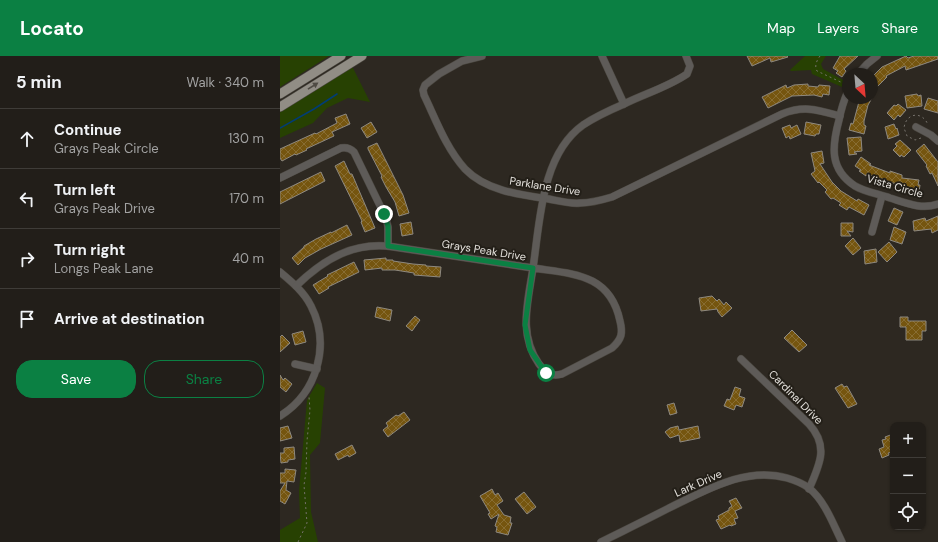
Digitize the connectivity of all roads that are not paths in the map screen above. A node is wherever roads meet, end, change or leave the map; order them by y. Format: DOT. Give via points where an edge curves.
graph roads {
  1 [pos="342,56"];
  2 [pos="362,56"];
  3 [pos="482,56"];
  4 [pos="602,56"];
  5 [pos="686,56"];
  6 [pos="877,56"];
  7 [pos="863,68"];
  8 [pos="280,94"];
  9 [pos="624,104"];
  10 [pos="843,104"];
  11 [pos="280,107"];
  12 [pos="840,116"];
  13 [pos="916,127"];
  14 [pos="938,141"];
  15 [pos="280,178"];
  16 [pos="882,196"];
  17 [pos="543,198"];
  18 [pos="938,204"];
  19 [pos="872,232"];
  20 [pos="388,246"];
  21 [pos="533,268"];
  22 [pos="280,272"];
  23 [pos="296,286"];
  24 [pos="741,358"];
  25 [pos="295,364"];
  26 [pos="317,369"];
  27 [pos="280,416"];
  28 [pos="809,489"];
  29 [pos="601,542"];
  30 [pos="842,542"];
  1 -- 8 [label="main road"];
  11 -- 2 [label="main road, one-way"];
  3 -- 17 [label="street, Parklane Drive" via="462,61 439,74 425,85 424,95 452,153 466,171 501,190"];
  4 -- 9 [label="street"];
  5 -- 9 [label="street, Grays Peak Drive" via="690,66 682,78"];
  6 -- 7 [label="street"];
  9 -- 17 [label="street, Grays Peak Drive" via="582,126 566,142 555,159"];
  10 -- 12 [label="street, Vista Circle"];
  12 -- 16 [label="street, Vista Circle" via="833,146 839,169 855,186"];
  12 -- 17 [label="street, Parklane Drive" via="810,109 793,110 612,197 579,203"];
  13 -- 14 [label="street"];
  15 -- 20 [label="street" via="350,145 386,218"];
  16 -- 18 [label="street, Vista Circle" via="916,206"];
  16 -- 19 [label="street"];
  17 -- 21 [label="street, Grays Peak Drive"];
  20 -- 21 [label="street, Grays Peak Drive"];
  20 -- 23 [label="street, Grays Peak Drive" via="360,248 336,256 316,268"];
  21 -- 21 [label="street" via="525,325 530,350 546,373 556,376 562,374 612,348 618,342 621,334 619,314 600,286 586,277"];
  22 -- 23 [label="street"];
  23 -- 26 [label="street" via="308,302 317,322 320,347"];
  24 -- 28 [label="street, Cardinal Drive" via="809,424 818,436 821,448 820,461"];
  25 -- 26 [label="street"];
  26 -- 27 [label="street" via="301,399"];
  28 -- 29 [label="street, Lark Drive" via="798,482 776,476 757,475 736,479 707,490"];
  28 -- 30 [label="street" via="821,503"];
}
